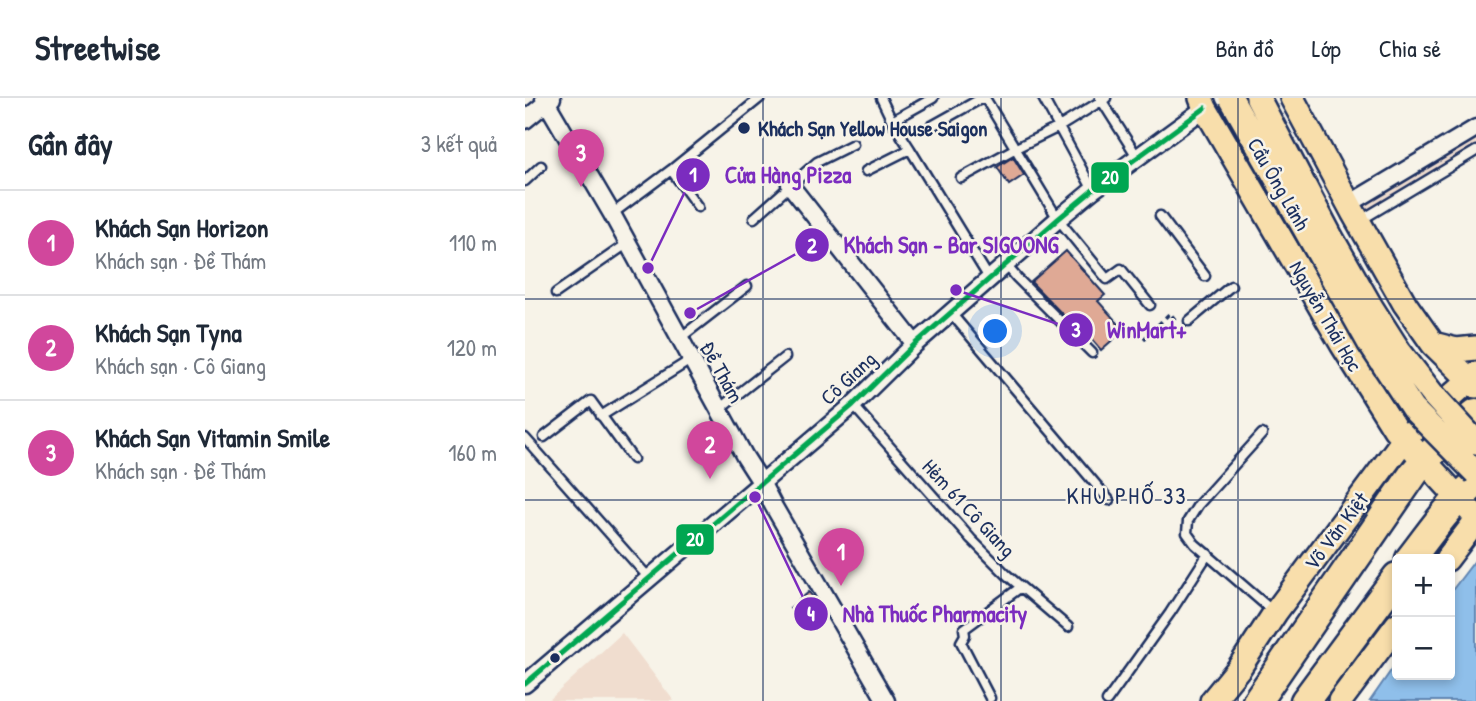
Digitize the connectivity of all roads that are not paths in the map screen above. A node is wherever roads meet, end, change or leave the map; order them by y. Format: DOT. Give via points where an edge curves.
graph roads {
  1 [pos="760,98"];
  2 [pos="881,98"];
  3 [pos="933,98"];
  4 [pos="984,98"];
  5 [pos="1043,98"];
  6 [pos="1231,98"];
  7 [pos="1258,98"];
  8 [pos="1292,98"];
  9 [pos="1103,99"];
  10 [pos="547,100"];
  11 [pos="1203,103"];
  12 [pos="525,120"];
  13 [pos="892,121"];
  14 [pos="930,127"];
  15 [pos="1059,127"];
  16 [pos="1476,128"];
  17 [pos="853,144"];
  18 [pos="1016,148"];
  19 [pos="911,149"];
  20 [pos="1476,151"];
  21 [pos="1138,158"];
  22 [pos="541,166"];
  23 [pos="671,170"];
  24 [pos="866,171"];
  25 [pos="961,178"];
  26 [pos="525,181"];
  27 [pos="790,185"];
  28 [pos="1093,190"];
  29 [pos="698,207"];
  30 [pos="1354,213"];
  31 [pos="612,214"];
  32 [pos="1160,216"];
  33 [pos="754,218"];
  34 [pos="1058,219"];
  35 [pos="628,243"];
  36 [pos="1006,265"];
  37 [pos="1205,276"];
  38 [pos="989,278"];
  39 [pos="747,286"];
  40 [pos="1231,286"];
  41 [pos="556,293"];
  42 [pos="1405,304"];
  43 [pos="1150,305"];
  44 [pos="950,312"];
  45 [pos="1189,321"];
  46 [pos="680,338"];
  47 [pos="915,344"];
  48 [pos="1342,344"];
  49 [pos="1433,344"];
  50 [pos="1476,348"];
  51 [pos="1092,352"];
  52 [pos="785,357"];
  53 [pos="692,359"];
  54 [pos="1474,380"];
  55 [pos="853,405"];
  56 [pos="719,409"];
  57 [pos="1383,410"];
  58 [pos="1476,413"];
  59 [pos="601,416"];
  60 [pos="1262,434"];
  61 [pos="544,437"];
  62 [pos="525,438"];
  63 [pos="1405,438"];
  64 [pos="1476,442"];
  65 [pos="633,459"];
  66 [pos="1424,461"];
  67 [pos="1476,472"];
  68 [pos="1379,474"];
  69 [pos="761,482"];
  70 [pos="1109,500"];
  71 [pos="1471,505"];
  72 [pos="1208,554"];
  73 [pos="1417,554"];
  74 [pos="1449,554"];
  75 [pos="649,578"];
  76 [pos="1392,584"];
  77 [pos="1021,587"];
  78 [pos="1275,612"];
  79 [pos="1068,627"];
  80 [pos="1392,632"];
  81 [pos="525,684"];
  82 [pos="990,698"];
  83 [pos="886,701"];
  84 [pos="1107,701"];
  85 [pos="1212,701"];
  86 [pos="1257,701"];
  87 [pos="1305,701"];
  88 [pos="1340,701"];
  1 -- 23 [label="lane"];
  2 -- 13 [label="lane"];
  3 -- 13 [label="lane"];
  4 -- 14 [label="lane"];
  4 -- 18 [label="lane"];
  5 -- 15 [label="lane"];
  6 -- 67 [label="main road, Cầu Ông Lãnh, bridge" via="1370,344 1413,409"];
  7 -- 64 [label="main road, Cầu Ông Lãnh, bridge" via="1371,307 1433,395"];
  8 -- 30 [label="main road"];
  9 -- 15 [label="lane"];
  9 -- 21 [label="lane"];
  10 -- 12 [label="street"];
  10 -- 31 [label="street, Ðề Thám"];
  11 -- 21 [label="street, Cô Giang"];
  11 -- 48 [label="main road, Nguyễn Thái Học"];
  13 -- 19 [label="lane"];
  15 -- 18 [label="lane"];
  15 -- 28 [label="lane"];
  16 -- 30 [label="street"];
  17 -- 27 [label="lane" via="817,162"];
  18 -- 25 [label="lane"];
  18 -- 34 [label="lane"];
  19 -- 24 [label="lane"];
  19 -- 38 [label="lane"];
  20 -- 30 [label="lane"];
  21 -- 28 [label="street, Cô Giang"];
  22 -- 26 [label="lane"];
  23 -- 29 [label="lane"];
  23 -- 31 [label="lane"];
  27 -- 33 [label="lane"];
  27 -- 47 [label="street"];
  28 -- 34 [label="street, Cô Giang"];
  30 -- 42 [label="main road"];
  31 -- 35 [label="street, Ðề Thám"];
  32 -- 37 [label="lane"];
  34 -- 36 [label="street, Cô Giang"];
  34 -- 43 [label="lane" via="1107,279 1121,269"];
  35 -- 41 [label="lane"];
  35 -- 46 [label="street, Ðề Thám"];
  36 -- 38 [label="street, Cô Giang"];
  36 -- 51 [label="lane"];
  38 -- 44 [label="street, Cô Giang"];
  39 -- 46 [label="lane"];
  40 -- 45 [label="lane"];
  42 -- 48 [label="main road"];
  42 -- 49 [label="main road"];
  44 -- 47 [label="street, Cô Giang"];
  44 -- 70 [label="lane"];
  46 -- 53 [label="street, Ðề Thám"];
  47 -- 55 [label="street, Cô Giang"];
  48 -- 57 [label="main road, Nguyễn Thái Học"];
  49 -- 50 [label="main road" via="1456,350"];
  49 -- 54 [label="main road"];
  52 -- 56 [label="lane"];
  53 -- 56 [label="street, Ðề Thám"];
  53 -- 59 [label="lane"];
  54 -- 63 [label="main road, Võ Văn Kiệt"];
  55 -- 69 [label="street, Cô Giang"];
  55 -- 77 [label="lane, Hẻm 61 Cô Giang" via="971,539"];
  56 -- 69 [label="street, Ðề Thám"];
  57 -- 63 [label="main road, Nguyễn Thái Học"];
  57 -- 68 [label="main road" via="1384,455"];
  58 -- 66 [label="highway, Võ Văn Kiệt"];
  59 -- 61 [label="lane" via="591,401"];
  59 -- 65 [label="lane"];
  60 -- 72 [label="lane" via="1188,521 1187,533"];
  62 -- 75 [label="lane"];
  63 -- 66 [label="main road, Nguyễn Thái Học"];
  63 -- 68 [label="main road, Võ Văn Kiệt"];
  66 -- 71 [label="main road, Nguyễn Thái Học"];
  66 -- 86 [label="highway, Võ Văn Kiệt"];
  68 -- 78 [label="main road, Võ Văn Kiệt"];
  69 -- 75 [label="street, Cô Giang"];
  69 -- 83 [label="street, Ðề Thám"];
  71 -- 73 [label="highway"];
  71 -- 74 [label="main road"];
  72 -- 78 [label="lane"];
  72 -- 84 [label="lane"];
  75 -- 81 [label="street, Cô Giang"];
  76 -- 87 [label="highway"];
  77 -- 79 [label="lane, Hẻm 61 Cô Giang"];
  77 -- 82 [label="lane" via="964,629 961,642"];
  78 -- 85 [label="main road, Võ Văn Kiệt"];
  80 -- 88 [label="main road"];
}
